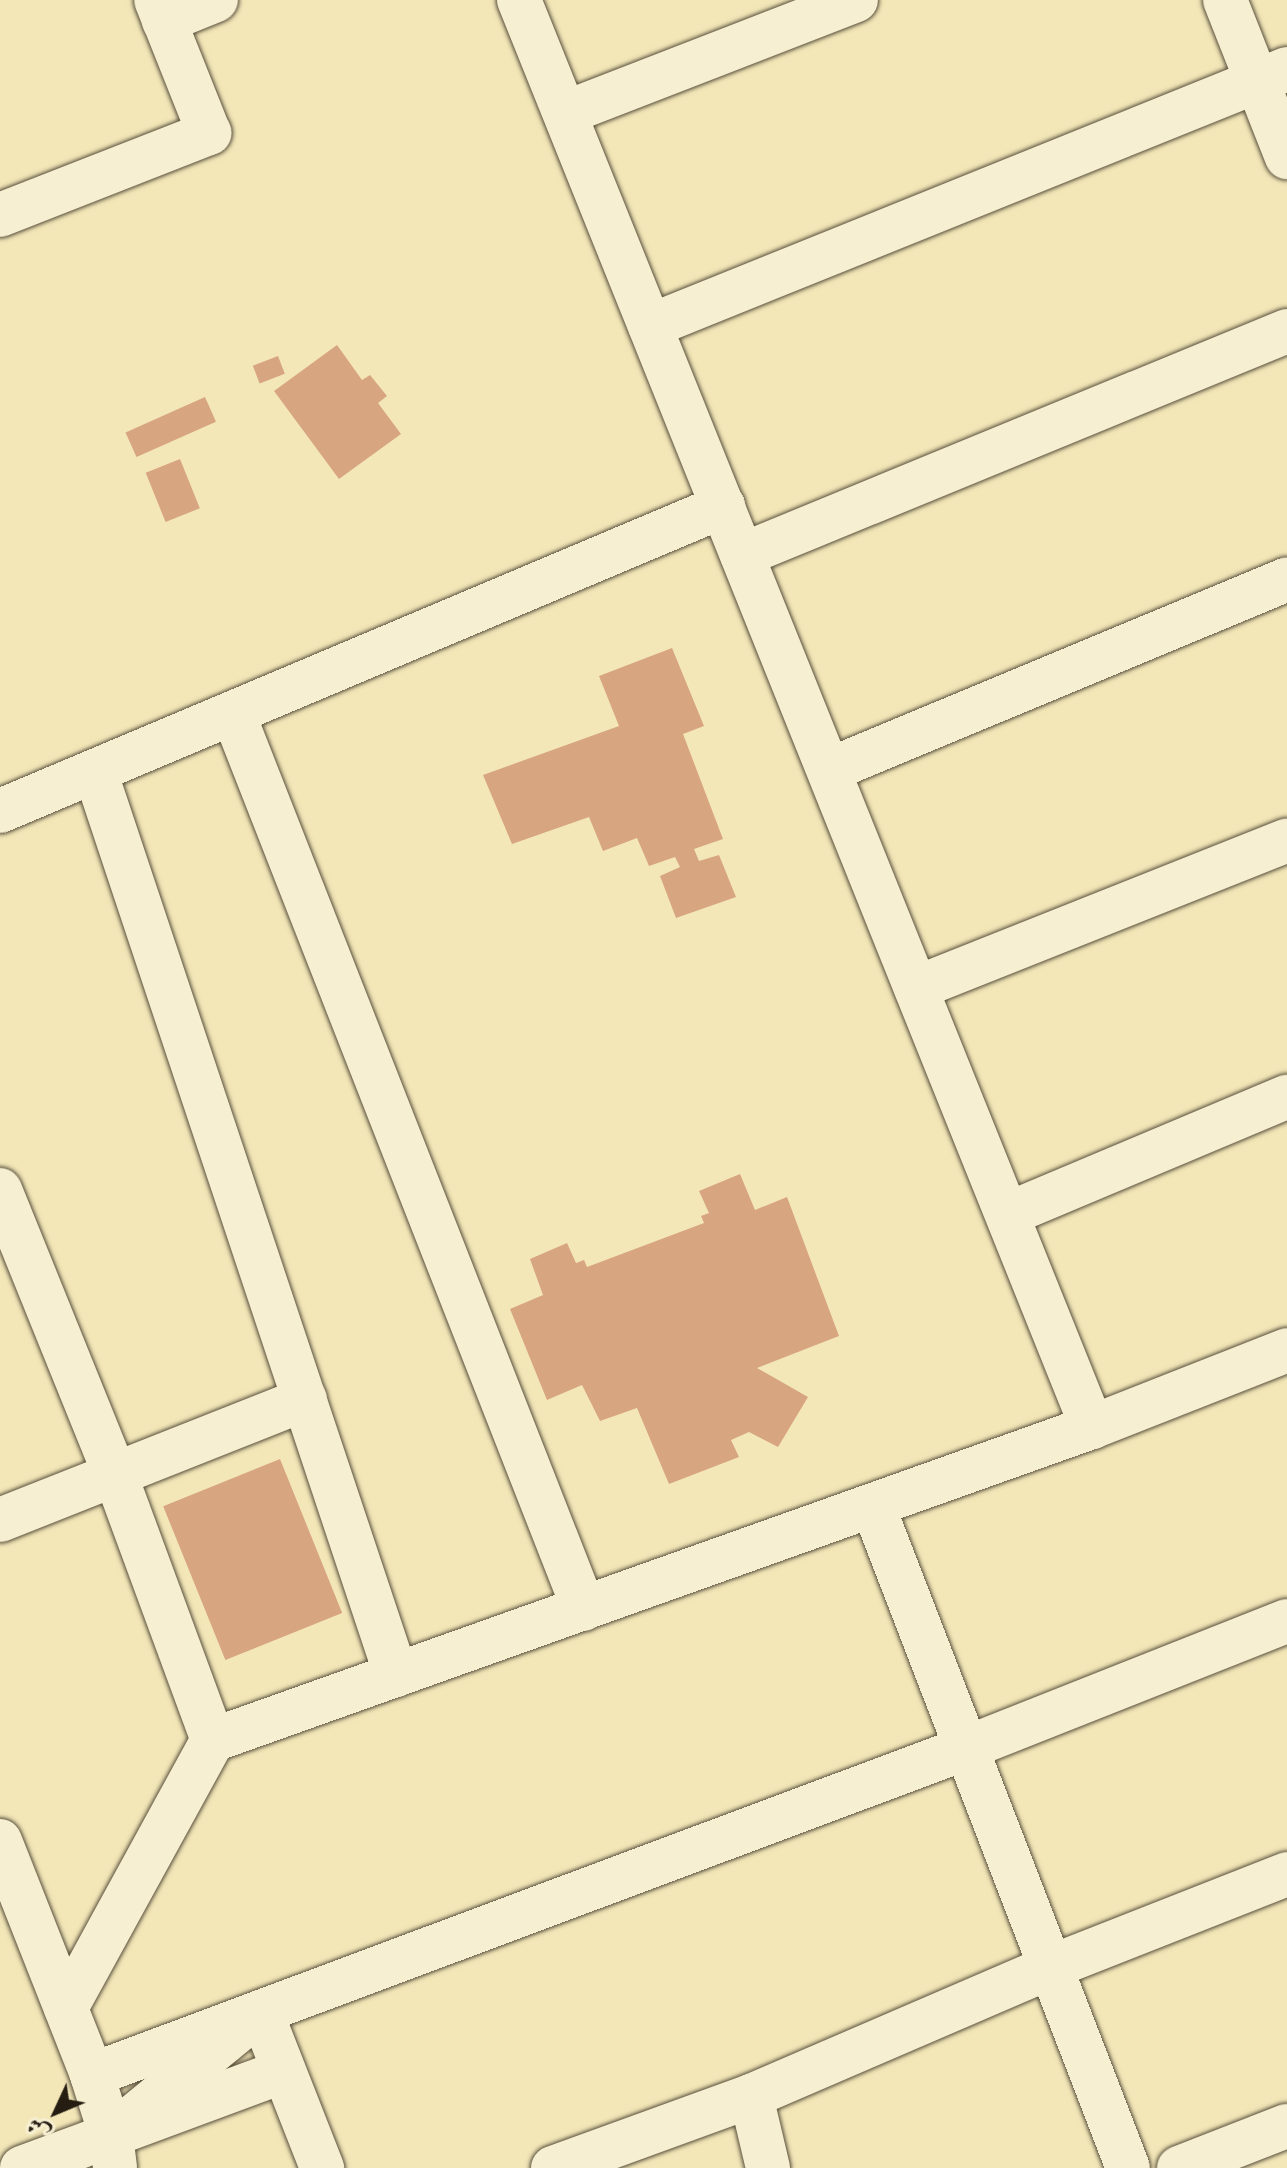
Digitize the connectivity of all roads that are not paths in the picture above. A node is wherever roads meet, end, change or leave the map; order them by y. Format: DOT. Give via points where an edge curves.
graph roads {
  1 [pos="216,0"];
  2 [pos="519,0"];
  3 [pos="856,0"];
  4 [pos="1225,0"];
  5 [pos="160,10"];
  6 [pos="1273,74"];
  7 [pos="565,113"];
  8 [pos="1287,157"];
  9 [pos="2,210"];
  10 [pos="650,326"];
  11 [pos="1287,331"];
  12 [pos="723,506"];
  13 [pos="742,555"];
  14 [pos="1287,579"];
  15 [pos="233,713"];
  16 [pos="829,770"];
  17 [pos="95,771"];
  18 [pos="0,811"];
  19 [pos="1287,840"];
  20 [pos="916,988"];
  21 [pos="1287,1097"];
  22 [pos="0,1190"];
  23 [pos="1008,1214"];
  24 [pos="1287,1350"];
  25 [pos="305,1399"];
  26 [pos="1092,1427"];
  27 [pos="115,1474"];
  28 [pos="873,1506"];
  29 [pos="0,1520"];
  30 [pos="584,1609"];
  31 [pos="1287,1621"];
  32 [pos="396,1675"];
  33 [pos="213,1740"];
  34 [pos="966,1748"];
  35 [pos="0,1841"];
  36 [pos="1287,1874"];
  37 [pos="1051,1967"];
  38 [pos="66,2008"];
  39 [pos="261,2012"];
  40 [pos="284,2071"];
  41 [pos="187,2073"];
  42 [pos="92,2075"];
  43 [pos="751,2096"];
  44 [pos="1287,2126"];
  45 [pos="113,2152"];
  46 [pos="22,2168"];
  47 [pos="322,2168"];
  48 [pos="553,2168"];
  49 [pos="768,2168"];
  50 [pos="1128,2168"];
  51 [pos="1179,2168"];
  1 -- 5 [label="street"];
  2 -- 7 [label="street"];
  3 -- 7 [label="street"];
  4 -- 6 [label="street"];
  5 -- 9 [label="street" via="209,133"];
  6 -- 8 [label="street"];
  6 -- 10 [label="street"];
  7 -- 10 [label="street"];
  10 -- 12 [label="street"];
  11 -- 13 [label="street"];
  12 -- 13 [label="street"];
  12 -- 15 [label="street"];
  13 -- 16 [label="street"];
  14 -- 16 [label="street"];
  15 -- 17 [label="street"];
  15 -- 30 [label="street"];
  16 -- 20 [label="street"];
  17 -- 18 [label="street"];
  17 -- 25 [label="street"];
  19 -- 20 [label="street"];
  20 -- 23 [label="street"];
  21 -- 23 [label="street"];
  22 -- 27 [label="street"];
  23 -- 26 [label="street"];
  24 -- 26 [label="street"];
  25 -- 27 [label="street"];
  25 -- 32 [label="street"];
  26 -- 28 [label="street"];
  27 -- 29 [label="street"];
  27 -- 33 [label="street"];
  28 -- 30 [label="street"];
  28 -- 34 [label="street"];
  30 -- 32 [label="street"];
  31 -- 34 [label="street"];
  32 -- 33 [label="street"];
  33 -- 38 [label="street"];
  34 -- 37 [label="street"];
  34 -- 39 [label="street"];
  35 -- 38 [label="street"];
  36 -- 37 [label="street"];
  37 -- 43 [label="street"];
  37 -- 50 [label="street"];
  38 -- 42 [label="street"];
  39 -- 40 [label="street"];
  39 -- 41 [label="street"];
  39 -- 42 [label="street"];
  40 -- 41 [label="street"];
  40 -- 45 [label="street"];
  40 -- 47 [label="street"];
  41 -- 42 [label="street"];
  41 -- 45 [label="street"];
  42 -- 45 [label="street"];
  43 -- 48 [label="street"];
  43 -- 49 [label="street"];
  44 -- 51 [label="street"];
  45 -- 46 [label="street"];
}
